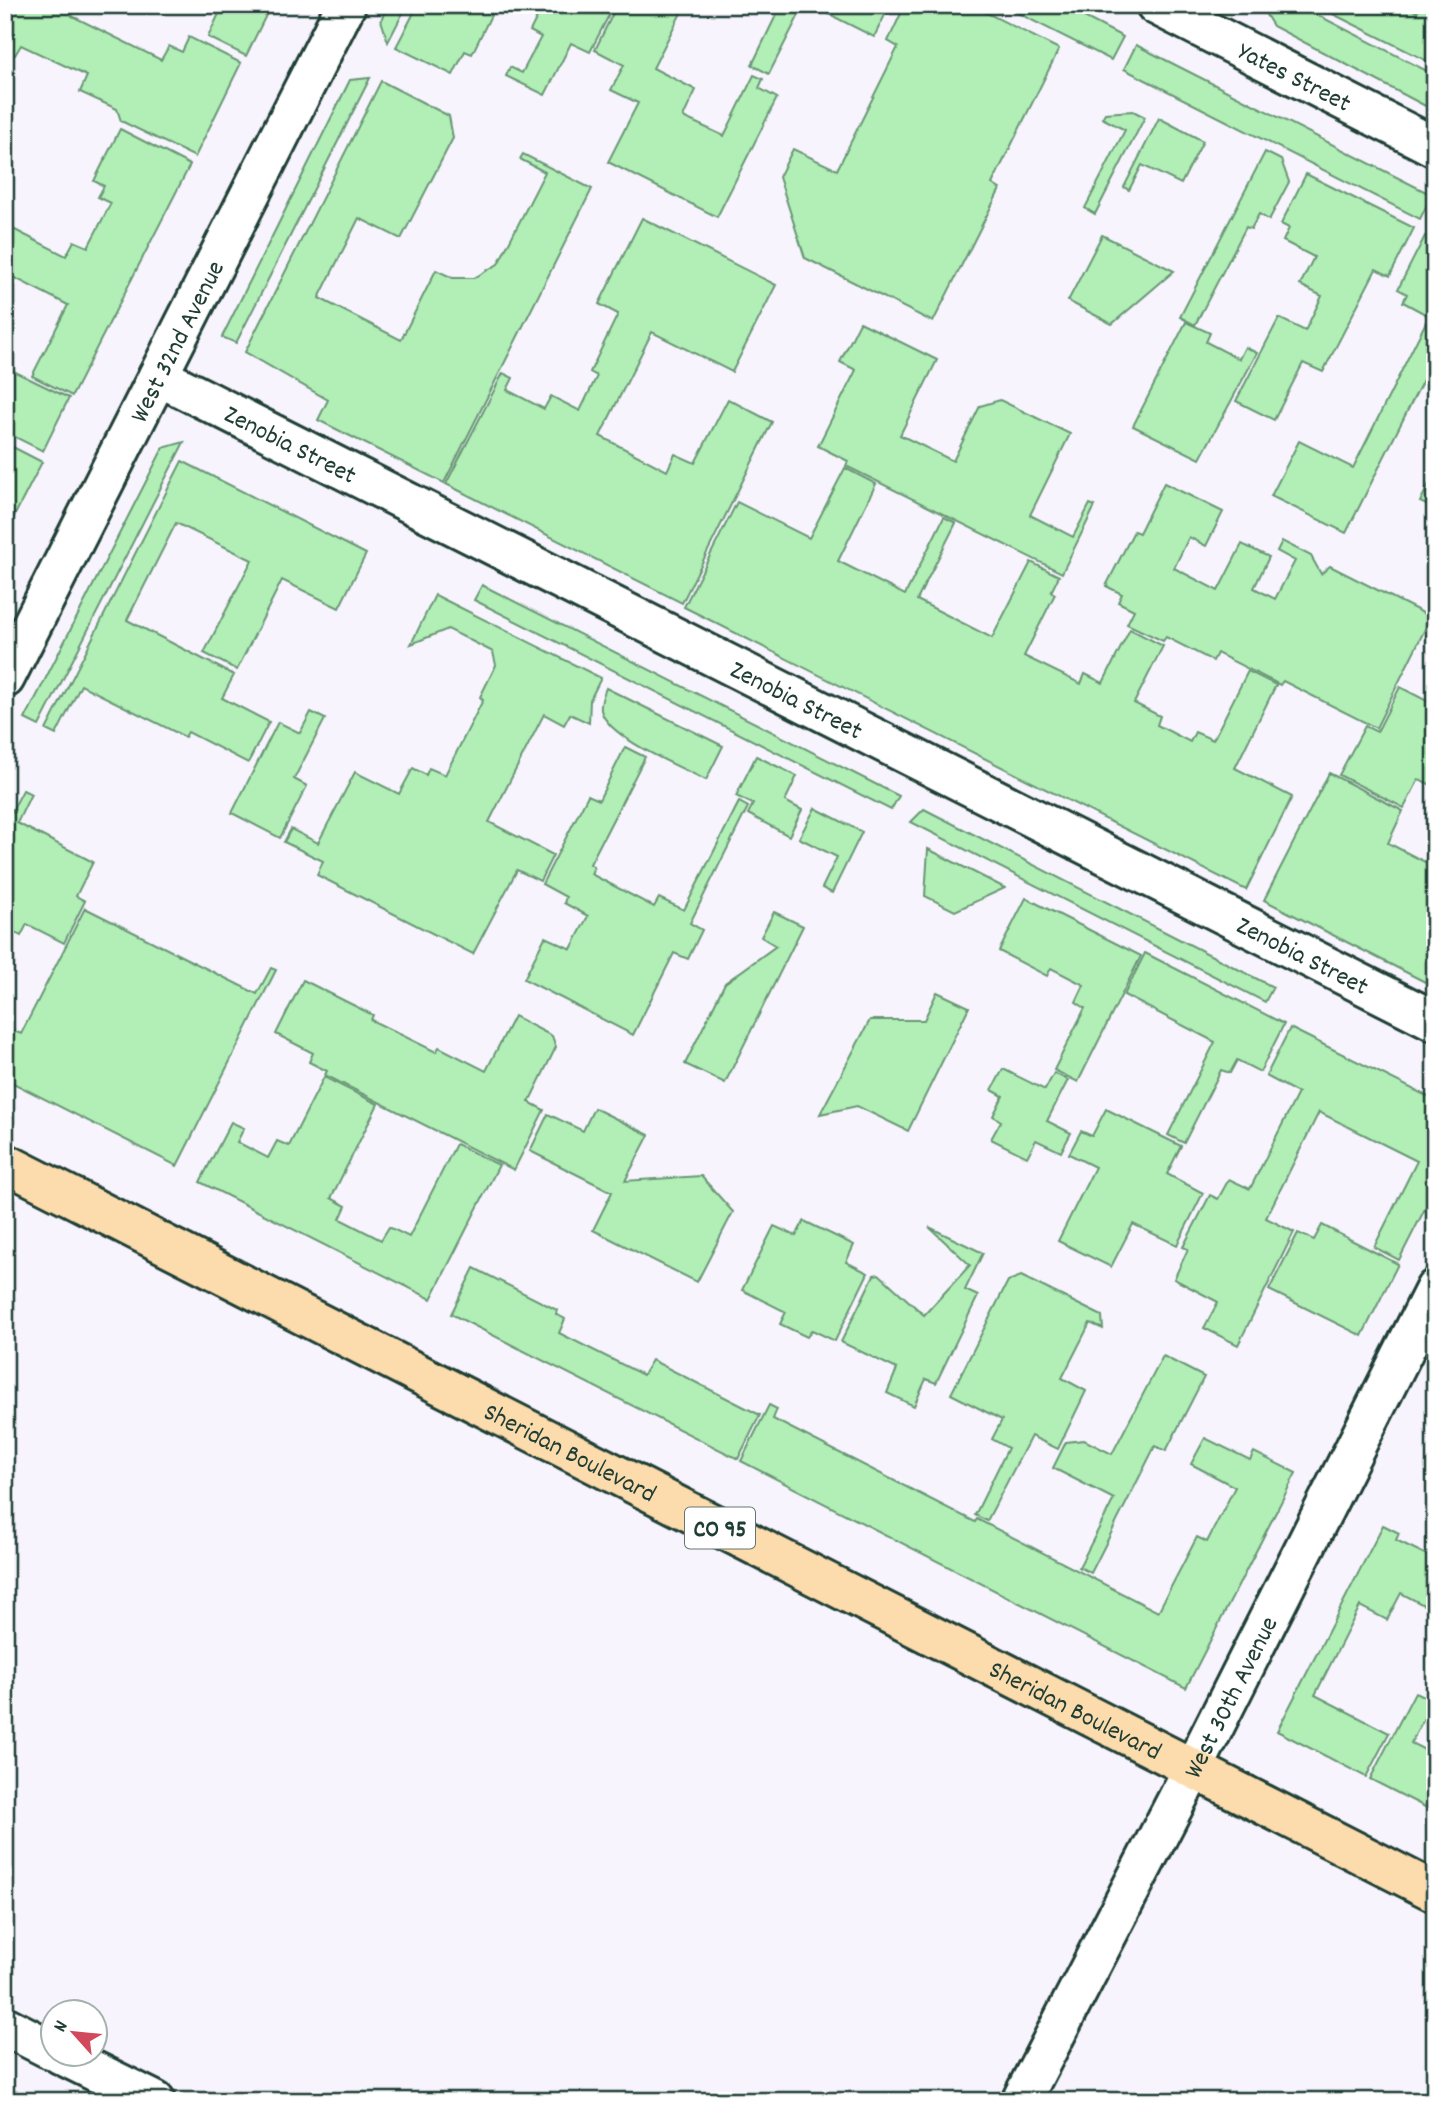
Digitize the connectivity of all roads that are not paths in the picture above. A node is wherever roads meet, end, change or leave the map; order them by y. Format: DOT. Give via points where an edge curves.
graph roads {
  1 [pos="346,5"];
  2 [pos="1156,5"];
  3 [pos="1208,17"];
  4 [pos="1435,147"];
  5 [pos="158,376"];
  6 [pos="5,678"];
  7 [pos="1435,1021"];
  8 [pos="5,1163"];
  9 [pos="1435,1289"];
  10 [pos="1192,1769"];
  11 [pos="1435,1892"];
  12 [pos="5,2026"];
  13 [pos="38,2043"];
  14 [pos="90,2068"];
  15 [pos="155,2101"];
  16 [pos="1021,2101"];
  1 -- 5 [label="street, West 32nd Avenue"];
  2 -- 3 [label="street, Yates Street"];
  3 -- 4 [label="street, Yates Street"];
  5 -- 6 [label="street, West 32nd Avenue"];
  5 -- 7 [label="street, Zenobia Street"];
  8 -- 10 [label="main road, Sheridan Boulevard / CO 95"];
  9 -- 10 [label="street, West 30th Avenue"];
  10 -- 11 [label="main road, Sheridan Boulevard / CO 95"];
  10 -- 16 [label="street, West 30th Avenue"];
  12 -- 13 [label="street"];
  14 -- 15 [label="street"];
}
